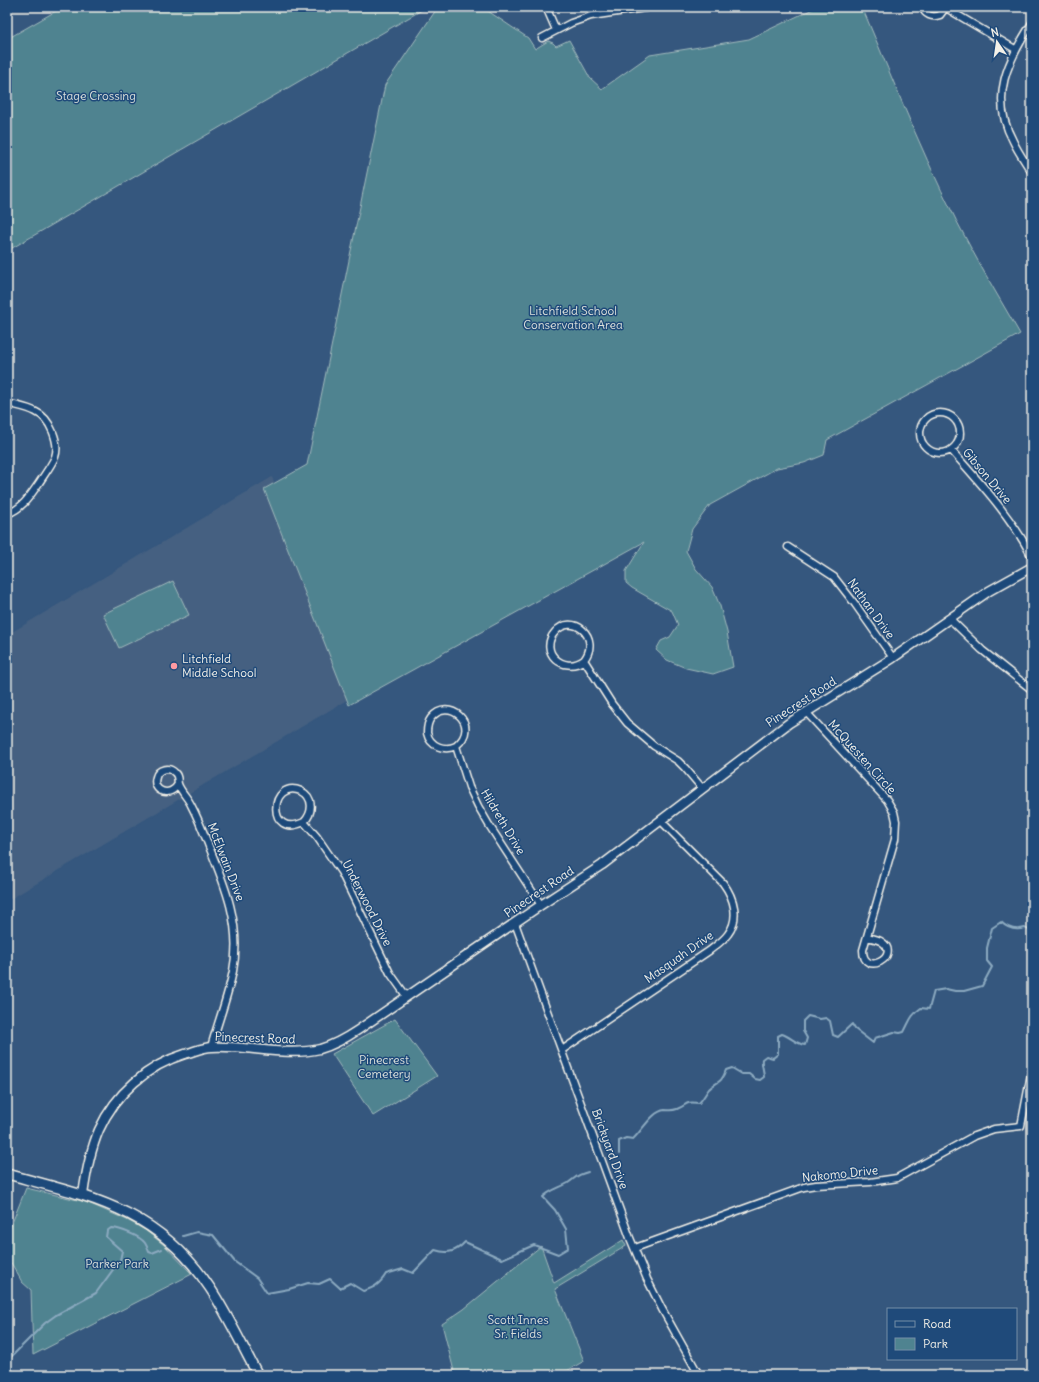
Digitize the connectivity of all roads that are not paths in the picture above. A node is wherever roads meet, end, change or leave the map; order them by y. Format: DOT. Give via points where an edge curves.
graph roads {
  1 [pos="546,7"];
  2 [pos="652,7"];
  3 [pos="922,7"];
  4 [pos="946,8"];
  5 [pos="1032,22"];
  6 [pos="556,30"];
  7 [pos="542,38"];
  8 [pos="1016,49"];
  9 [pos="1032,173"];
  10 [pos="7,403"];
  11 [pos="951,450"];
  12 [pos="7,514"];
  13 [pos="788,547"];
  14 [pos="1032,557"];
  15 [pos="1032,568"];
  16 [pos="950,619"];
  17 [pos="893,658"];
  18 [pos="584,660"];
  19 [pos="1032,690"];
  20 [pos="806,712"];
  21 [pos="456,746"];
  22 [pos="178,784"];
  23 [pos="702,788"];
  24 [pos="661,821"];
  25 [pos="304,822"];
  26 [pos="541,905"];
  27 [pos="515,923"];
  28 [pos="867,937"];
  29 [pos="407,997"];
  30 [pos="211,1047"];
  31 [pos="562,1050"];
  32 [pos="1032,1070"];
  33 [pos="7,1174"];
  34 [pos="83,1195"];
  35 [pos="635,1248"];
  36 [pos="258,1375"];
  37 [pos="699,1375"];
  1 -- 6 [label="street"];
  2 -- 6 [label="street" via="591,16"];
  3 -- 4 [label="street" via="925,13 933,16"];
  4 -- 8 [label="street"];
  5 -- 8 [label="street"];
  6 -- 7 [label="street"];
  8 -- 9 [label="street" via="1006,70 1003,84 1004,114 1012,141"];
  10 -- 12 [label="street" via="38,412 49,424 56,450 56,456 28,499"];
  11 -- 11 [label="street, Gibson Drive" via="940,453 925,446 921,436 922,425 935,414 949,415 956,421 960,434"];
  11 -- 14 [label="street, Gibson Drive" via="993,499"];
  13 -- 17 [label="street, Nathan Drive" via="834,577"];
  15 -- 16 [label="street, Pinecrest Road" via="988,591"];
  16 -- 17 [label="street, Pinecrest Road"];
  16 -- 19 [label="street" via="982,650"];
  17 -- 20 [label="street, Pinecrest Road"];
  18 -- 18 [label="street" via="569,666 555,659 550,643 557,629 572,625 585,632 590,646"];
  18 -- 23 [label="street" via="627,723 654,746 678,761"];
  20 -- 23 [label="street, Pinecrest Road"];
  20 -- 28 [label="street, McQuesten Circle" via="882,793 894,812 895,839"];
  21 -- 21 [label="street" via="444,749 429,739 429,720 439,712 451,711 462,718 465,736"];
  21 -- 26 [label="street, Hildreth Drive" via="478,806"];
  22 -- 30 [label="street, McElwain Drive" via="191,804 221,874 234,919 233,971"];
  23 -- 24 [label="street, Pinecrest Road"];
  24 -- 26 [label="street, Pinecrest Road" via="602,865"];
  24 -- 31 [label="street, Masquah Drive" via="723,883 735,909 732,926 709,951"];
  25 -- 25 [label="street" via="292,826 277,816 276,804 282,794 293,790 308,797 310,813"];
  25 -- 29 [label="street, Underwood Drive" via="341,872 390,973"];
  26 -- 27 [label="street, Pinecrest Road"];
  27 -- 29 [label="street, Pinecrest Road"];
  27 -- 31 [label="street, Brickyard Drive"];
  28 -- 28 [label="street, McQuesten Circle" via="886,946 886,957 880,962 873,963 864,957 863,950"];
  29 -- 30 [label="street, Pinecrest Road" via="338,1043 322,1048 304,1052 285,1052"];
  30 -- 34 [label="street, Pinecrest Road" via="160,1064 135,1081 106,1116 99,1129 92,1148"];
  31 -- 35 [label="street, Brickyard Drive"];
  32 -- 35 [label="street, Nakomo Drive" via="1021,1126 994,1129 974,1136 897,1178 804,1188"];
  33 -- 34 [label="main road"];
  34 -- 36 [label="main road" via="116,1207 140,1220 163,1235 183,1254 209,1287"];
  35 -- 37 [label="street, Brickyard Drive" via="662,1310"];
}
